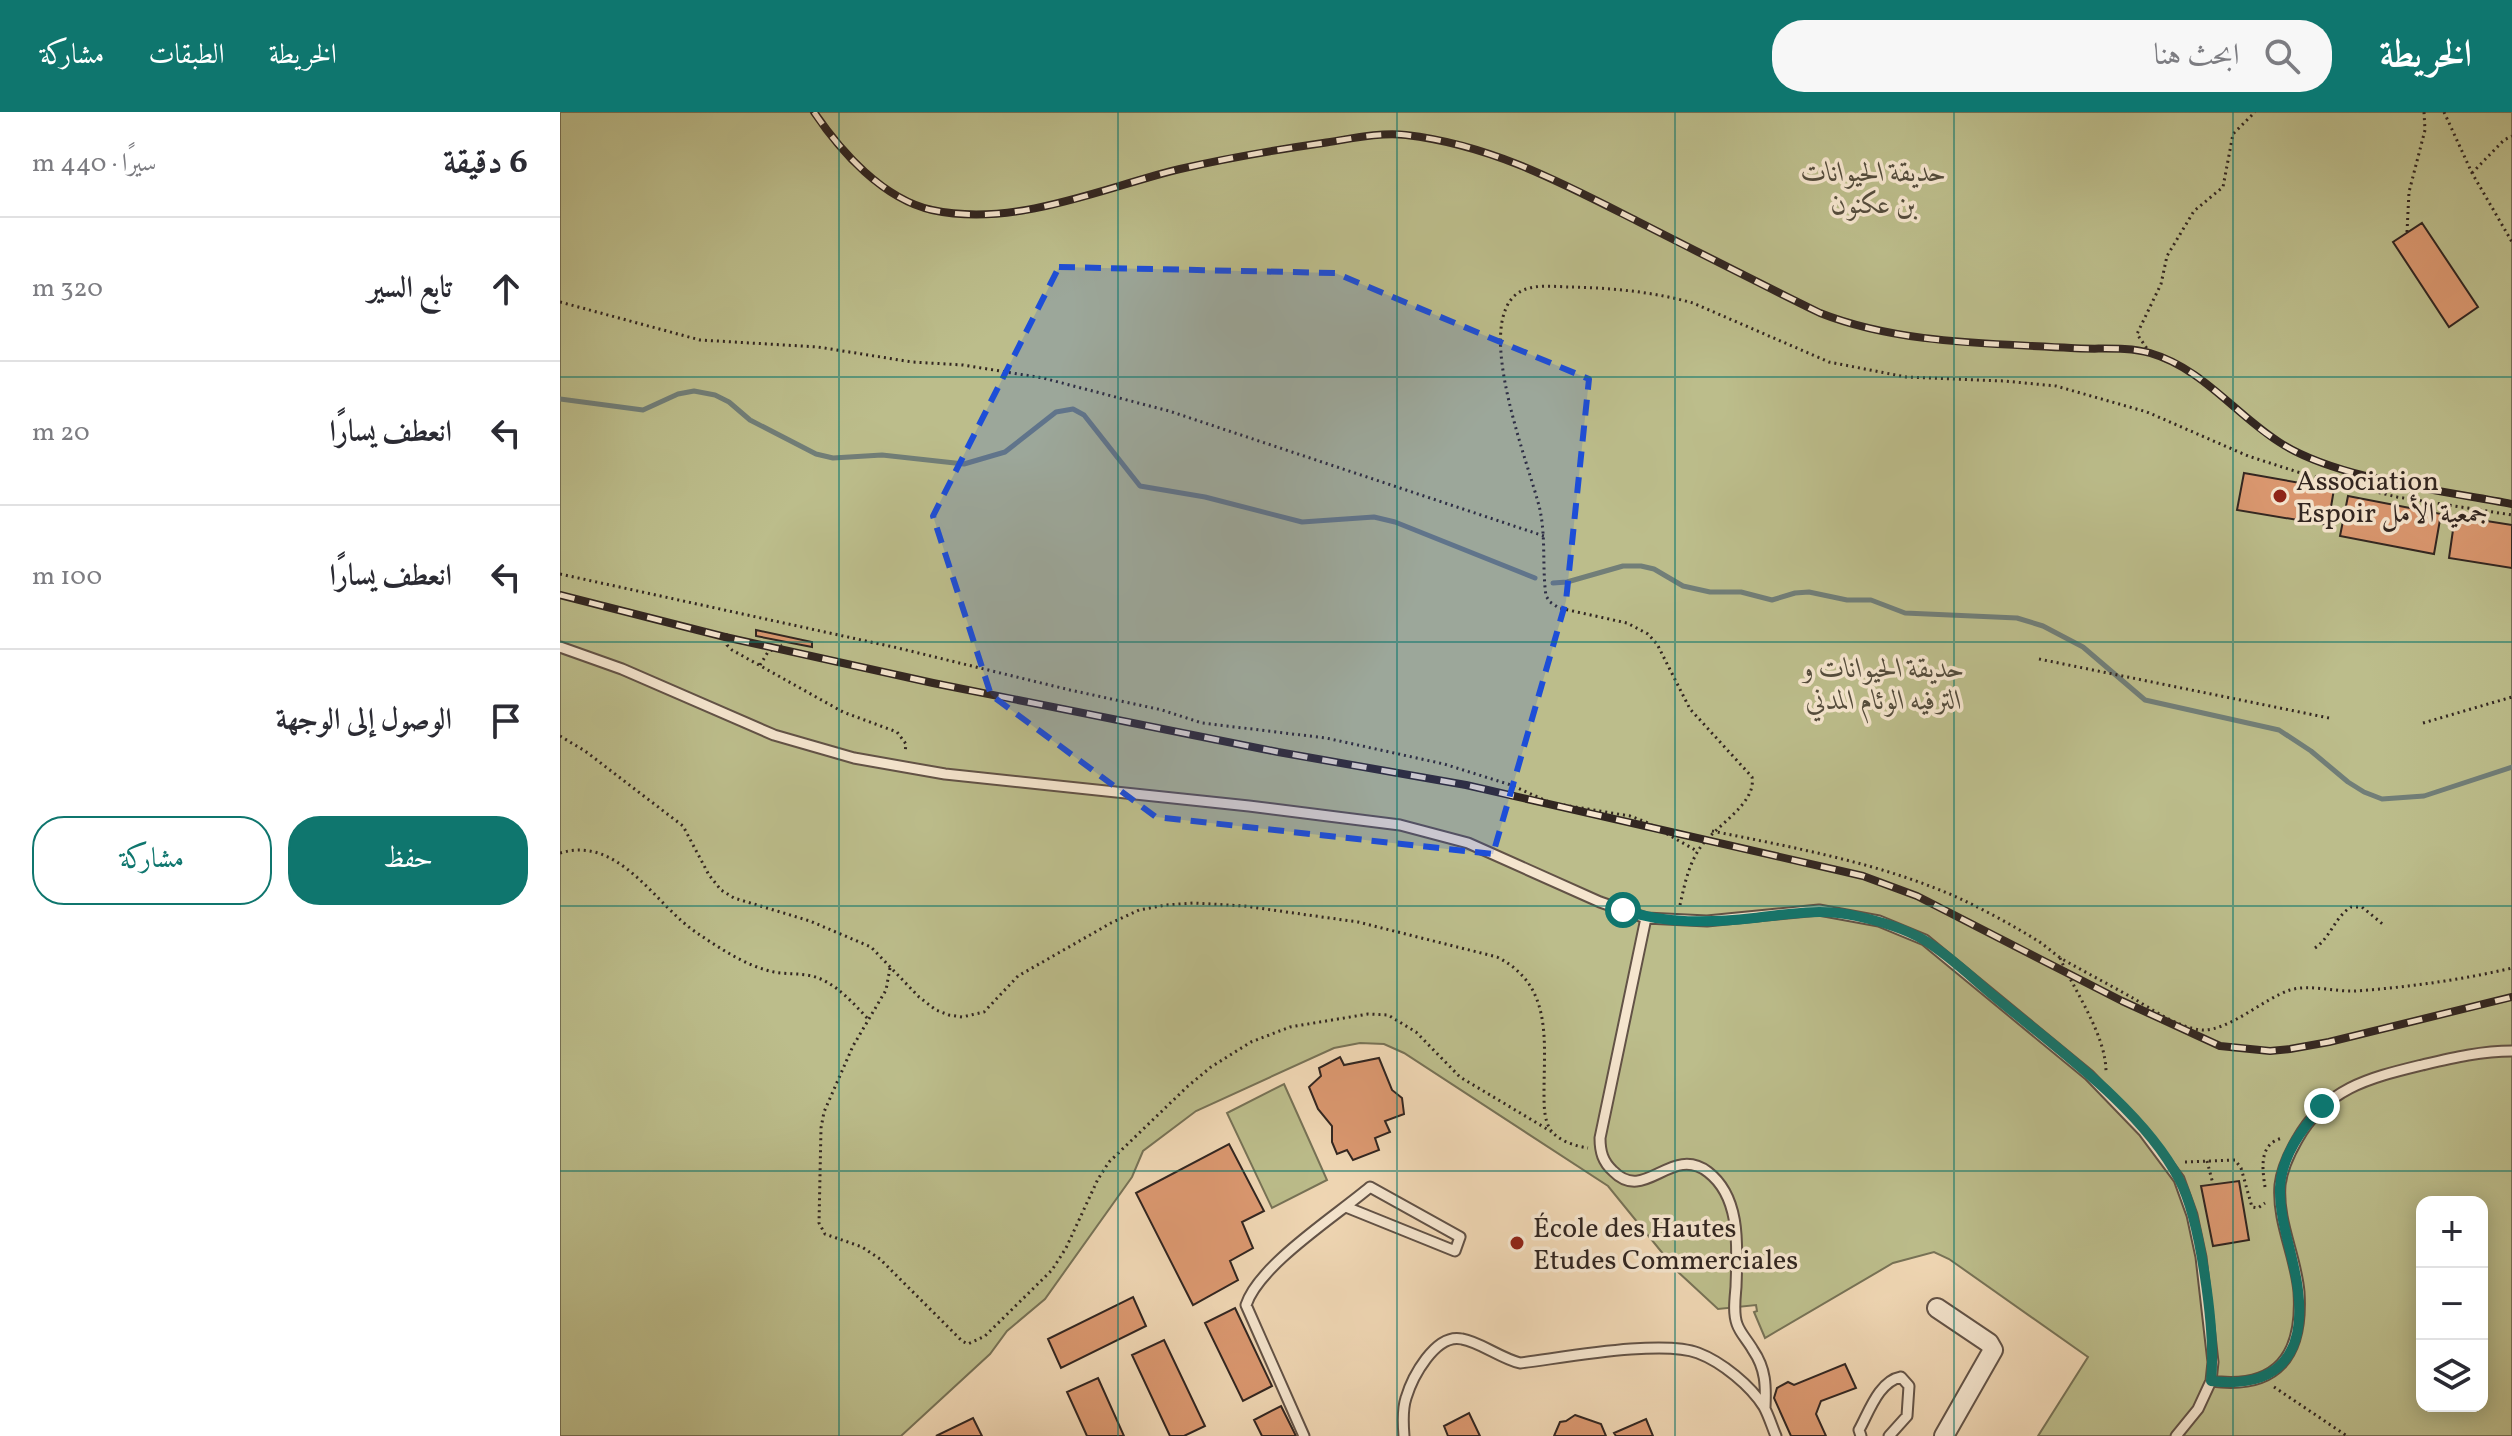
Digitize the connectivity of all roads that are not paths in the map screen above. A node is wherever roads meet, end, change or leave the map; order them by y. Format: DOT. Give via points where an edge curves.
graph roads {
  1 [pos="560,647"];
  2 [pos="1646,918"];
  3 [pos="2512,1051"];
  4 [pos="1346,1207"];
  5 [pos="1937,1308"];
  6 [pos="2211,1381"];
  7 [pos="1765,1408"];
  8 [pos="1944,1435"];
  9 [pos="1304,1436"];
  10 [pos="1404,1436"];
  11 [pos="1776,1436"];
  12 [pos="1861,1436"];
  13 [pos="1889,1436"];
  14 [pos="2176,1436"];
  1 -- 2 [label="lane" via="785,740 906,768 1426,830"];
  2 -- 6 [label="lane" via="1745,919 1819,910 1889,925 1925,940 1952,961 2089,1075 2169,1164 2198,1238"];
  2 -- 7 [label="lane" via="1600,1150 1612,1171 1627,1181 1684,1164 1706,1170 1724,1190 1734,1224 1736,1322 1762,1364"];
  3 -- 6 [label="lane" via="2456,1057 2369,1078 2322,1106 2288,1154 2280,1185 2299,1291 2296,1341 2286,1361 2262,1378"];
  4 -- 4 [label="lane" via="1455,1251 1460,1237 1370,1187"];
  4 -- 9 [label="lane" via="1276,1263 1251,1290 1246,1305"];
  5 -- 8 [label="street" via="1993,1350"];
  6 -- 14 [label="lane" via="2198,1409"];
  7 -- 10 [label="lane" via="1731,1373 1700,1353 1677,1348 1520,1363 1462,1338 1436,1348 1413,1378 1405,1401"];
  7 -- 11 [label="lane"];
  12 -- 13 [label="lane" via="1859,1430 1883,1388 1901,1377 1909,1386 1907,1416"];
}
